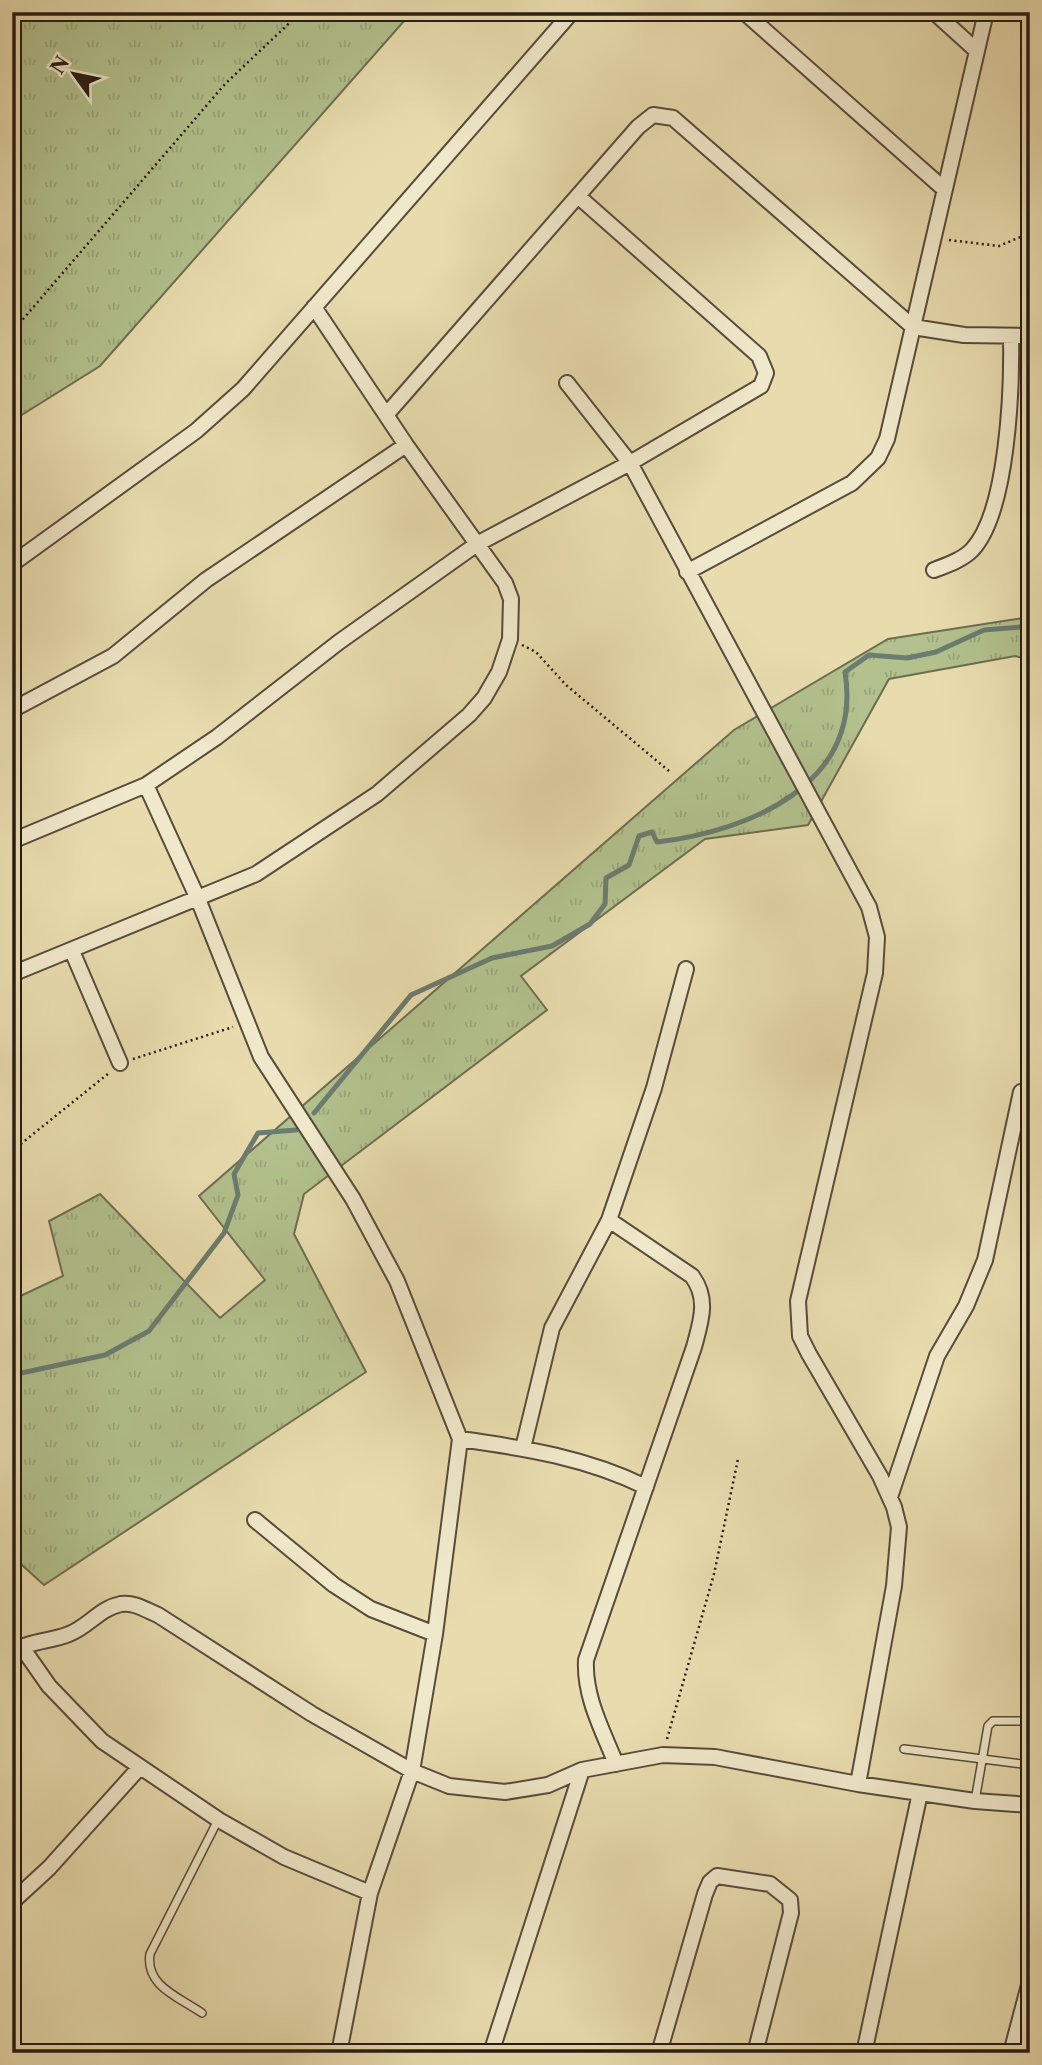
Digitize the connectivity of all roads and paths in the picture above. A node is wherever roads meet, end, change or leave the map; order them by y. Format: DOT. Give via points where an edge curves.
graph roads {
  1 [pos="301,12"];
  2 [pos="572,12"];
  3 [pos="744,12"];
  4 [pos="934,12"];
  5 [pos="986,12"];
  6 [pos="977,51"];
  7 [pos="944,189"];
  8 [pos="579,197"];
  9 [pos="1030,233"];
  10 [pos="933,238"];
  11 [pos="314,307"];
  12 [pos="913,327"];
  13 [pos="12,332"];
  14 [pos="1011,337"];
  15 [pos="1030,337"];
  16 [pos="567,383"];
  17 [pos="386,415"];
  18 [pos="406,444"];
  19 [pos="631,463"];
  20 [pos="477,544"];
  21 [pos="12,564"];
  22 [pos="934,570"];
  23 [pos="687,572"];
  24 [pos="510,639"];
  25 [pos="12,710"];
  26 [pos="670,771"];
  27 [pos="146,785"];
  28 [pos="12,841"];
  29 [pos="198,899"];
  30 [pos="72,951"];
  31 [pos="687,969"];
  32 [pos="12,974"];
  33 [pos="120,1063"];
  34 [pos="1021,1092"];
  35 [pos="609,1220"];
  36 [pos="460,1439"];
  37 [pos="523,1448"];
  38 [pos="738,1459"];
  39 [pos="646,1487"];
  40 [pos="890,1497"];
  41 [pos="256,1520"];
  42 [pos="435,1634"];
  43 [pos="17,1649"];
  44 [pos="1030,1721"];
  45 [pos="904,1749"];
  46 [pos="663,1755"];
  47 [pos="981,1757"];
  48 [pos="616,1765"];
  49 [pos="1030,1765"];
  50 [pos="140,1767"];
  51 [pos="582,1770"];
  52 [pos="412,1771"];
  53 [pos="858,1784"];
  54 [pos="920,1793"];
  55 [pos="975,1801"];
  56 [pos="1030,1805"];
  57 [pos="219,1819"];
  58 [pos="370,1893"];
  59 [pos="12,1902"];
  60 [pos="1030,1981"];
  61 [pos="202,2013"];
  62 [pos="339,2053"];
  63 [pos="491,2053"];
  64 [pos="659,2053"];
  65 [pos="755,2053"];
  66 [pos="864,2053"];
  67 [pos="1011,2053"];
  1 -- 13 [label="path" via="225,84"];
  2 -- 11 [label="street"];
  3 -- 7 [label="street"];
  4 -- 6 [label="street"];
  5 -- 6 [label="street"];
  6 -- 7 [label="street"];
  7 -- 10 [label="street"];
  8 -- 12 [label="street" via="645,121 653,116 673,118"];
  8 -- 17 [label="street"];
  8 -- 19 [label="street" via="759,356 766,373 761,386"];
  9 -- 10 [label="path" via="999,246"];
  10 -- 12 [label="street"];
  11 -- 17 [label="street"];
  11 -- 21 [label="street" via="218,414"];
  12 -- 14 [label="street"];
  12 -- 23 [label="street" via="887,439 867,471 829,497"];
  14 -- 15 [label="street"];
  14 -- 22 [label="street" via="1011,412 991,516 973,549"];
  16 -- 19 [label="street"];
  17 -- 18 [label="street"];
  18 -- 20 [label="street"];
  18 -- 25 [label="street" via="206,580 113,656"];
  19 -- 20 [label="street"];
  19 -- 23 [label="street"];
  20 -- 24 [label="street" via="511,599"];
  20 -- 27 [label="street"];
  23 -- 40 [label="street" via="875,925 877,953 869,1002 798,1301 800,1336"];
  24 -- 26 [label="path" via="536,652 566,685"];
  24 -- 29 [label="street" via="484,698 377,794 256,874"];
  27 -- 28 [label="street"];
  27 -- 29 [label="street"];
  29 -- 30 [label="street"];
  29 -- 36 [label="street" via="261,1056 353,1199 397,1281"];
  30 -- 32 [label="street"];
  30 -- 33 [label="street"];
  31 -- 35 [label="street" via="654,1088"];
  34 -- 40 [label="street" via="985,1260 971,1296 937,1356"];
  35 -- 37 [label="street" via="552,1328"];
  35 -- 39 [label="street" via="692,1276 702,1289 694,1347"];
  36 -- 37 [label="street"];
  36 -- 42 [label="street"];
  37 -- 39 [label="street" via="598,1466"];
  38 -- 46 [label="path" via="714,1574"];
  39 -- 48 [label="street" via="586,1660 590,1699"];
  40 -- 53 [label="street" via="899,1527 898,1556"];
  41 -- 42 [label="street" via="372,1609"];
  42 -- 52 [label="street"];
  43 -- 50 [label="street" via="102,1741"];
  43 -- 52 [label="street" via="71,1634 109,1607 135,1605"];
  44 -- 47 [label="lane" via="990,1722"];
  45 -- 47 [label="lane"];
  46 -- 48 [label="street"];
  46 -- 53 [label="street" via="715,1757"];
  47 -- 49 [label="lane"];
  47 -- 55 [label="lane"];
  48 -- 51 [label="street"];
  50 -- 57 [label="street"];
  50 -- 59 [label="street"];
  51 -- 52 [label="street" via="548,1785 505,1792 449,1787"];
  51 -- 63 [label="street"];
  52 -- 58 [label="street"];
  53 -- 54 [label="street"];
  54 -- 55 [label="street"];
  54 -- 66 [label="street"];
  55 -- 56 [label="street"];
  57 -- 58 [label="street" via="285,1857"];
  57 -- 61 [label="lane" via="150,1954 148,1969 154,1980"];
  58 -- 62 [label="street"];
  60 -- 67 [label="street"];
  64 -- 65 [label="street" via="705,1894 718,1876 770,1884 790,1900 791,1913"];
}
